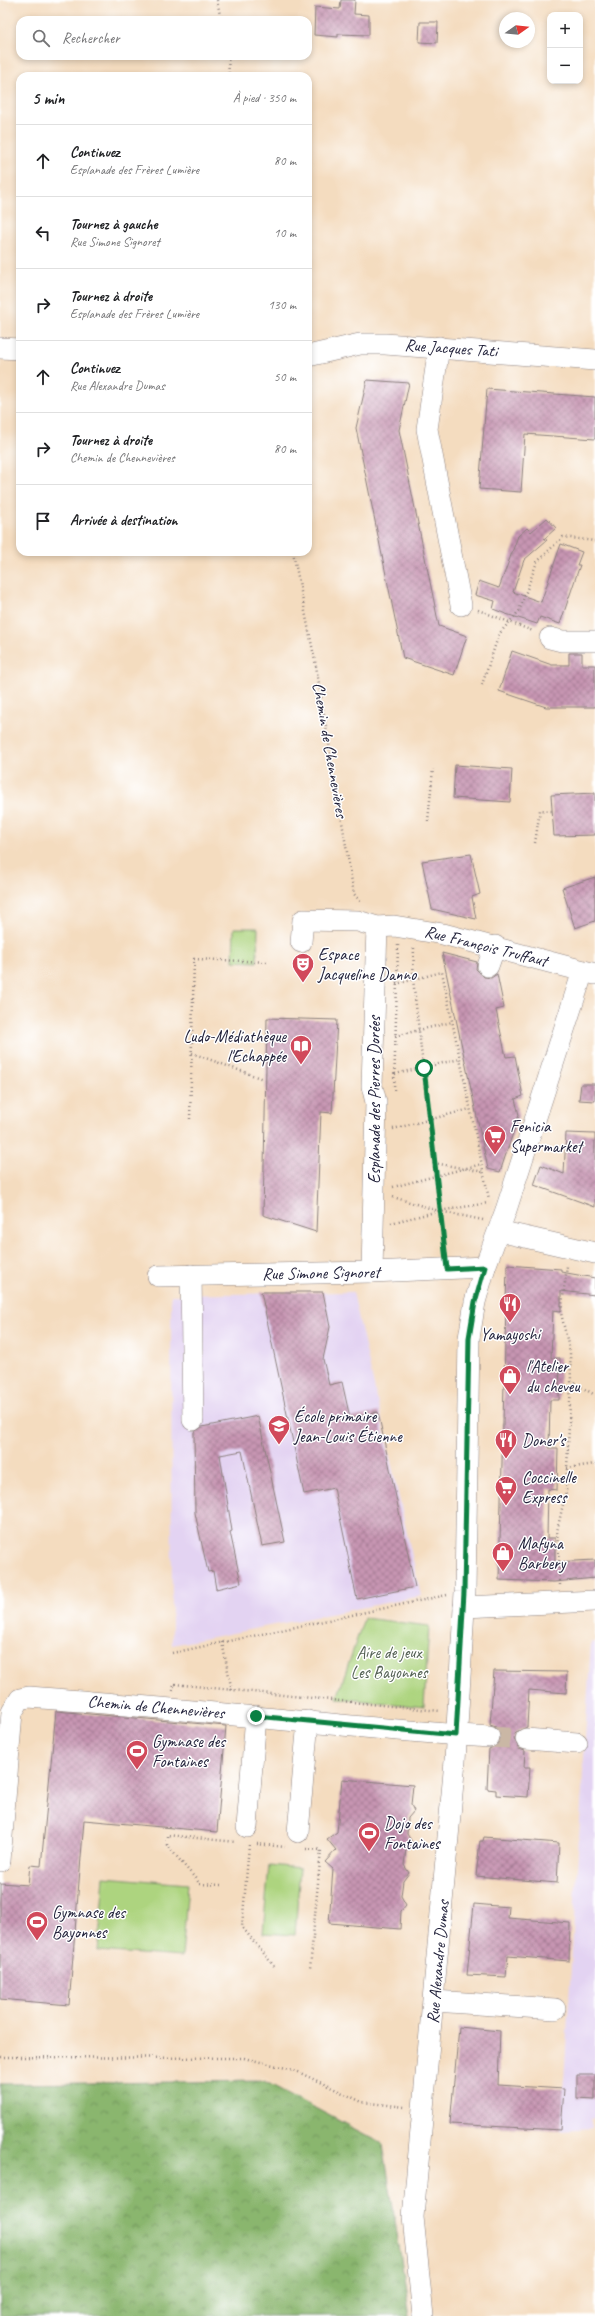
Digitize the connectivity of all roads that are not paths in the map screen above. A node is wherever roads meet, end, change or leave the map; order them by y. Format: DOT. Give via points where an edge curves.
graph roads {
  1 [pos="439,347"];
  2 [pos="0,348"];
  3 [pos="16,349"];
  4 [pos="312,355"];
  5 [pos="595,360"];
  6 [pos="460,605"];
  7 [pos="550,638"];
  8 [pos="595,641"];
  9 [pos="377,927"];
  10 [pos="301,942"];
  11 [pos="495,946"];
  12 [pos="488,966"];
  13 [pos="589,972"];
  14 [pos="494,1226"];
  15 [pos="595,1253"];
  16 [pos="485,1267"];
  17 [pos="372,1272"];
  18 [pos="191,1275"];
  19 [pos="158,1276"];
  20 [pos="193,1420"];
  21 [pos="460,1600"];
  22 [pos="595,1601"];
  23 [pos="256,1716"];
  24 [pos="308,1721"];
  25 [pos="456,1735"];
  26 [pos="489,1737"];
  27 [pos="526,1739"];
  28 [pos="577,1743"];
  29 [pos="248,1835"];
  30 [pos="297,1843"];
  31 [pos="0,1861"];
  32 [pos="434,2001"];
  33 [pos="555,2009"];
  34 [pos="423,2316"];
  1 -- 4 [label="street, Rue Jacques Tati" via="360,344"];
  1 -- 5 [label="street, Rue Jacques Tati"];
  1 -- 6 [label="street" via="427,429"];
  2 -- 3 [label="street"];
  7 -- 8 [label="street" via="562,641"];
  9 -- 10 [label="street, Rue François Truffaut" via="358,921 303,920"];
  9 -- 11 [label="street, Rue François Truffaut" via="394,926"];
  9 -- 17 [label="street, Esplanade des Pierres Dorées" via="372,1086 376,1102"];
  11 -- 12 [label="street"];
  11 -- 13 [label="street, Rue François Truffaut"];
  13 -- 14 [label="street, Rue Alexandre Dumas"];
  14 -- 15 [label="street"];
  14 -- 16 [label="street, Rue Alexandre Dumas"];
  16 -- 17 [label="street, Rue Simone Signoret"];
  16 -- 21 [label="street, Rue Alexandre Dumas" via="475,1302 469,1338"];
  17 -- 18 [label="street, Rue Simone Signoret"];
  18 -- 19 [label="street, Rue Simone Signoret"];
  18 -- 20 [label="street"];
  21 -- 22 [label="street" via="560,1604"];
  21 -- 25 [label="street, Rue Alexandre Dumas"];
  23 -- 24 [label="street, Chemin de Chennevières"];
  23 -- 29 [label="street"];
  23 -- 31 [label="street, Chemin de Chennevières" via="29,1697 20,1699 12,1712"];
  24 -- 25 [label="street, Chemin de Chennevières"];
  24 -- 30 [label="street"];
  25 -- 26 [label="street, Chemin de Chennevières"];
  25 -- 32 [label="street, Rue Alexandre Dumas"];
  27 -- 28 [label="street"];
  32 -- 33 [label="street"];
  32 -- 34 [label="street, Rue Alexandre Dumas" via="413,2217"];
}
